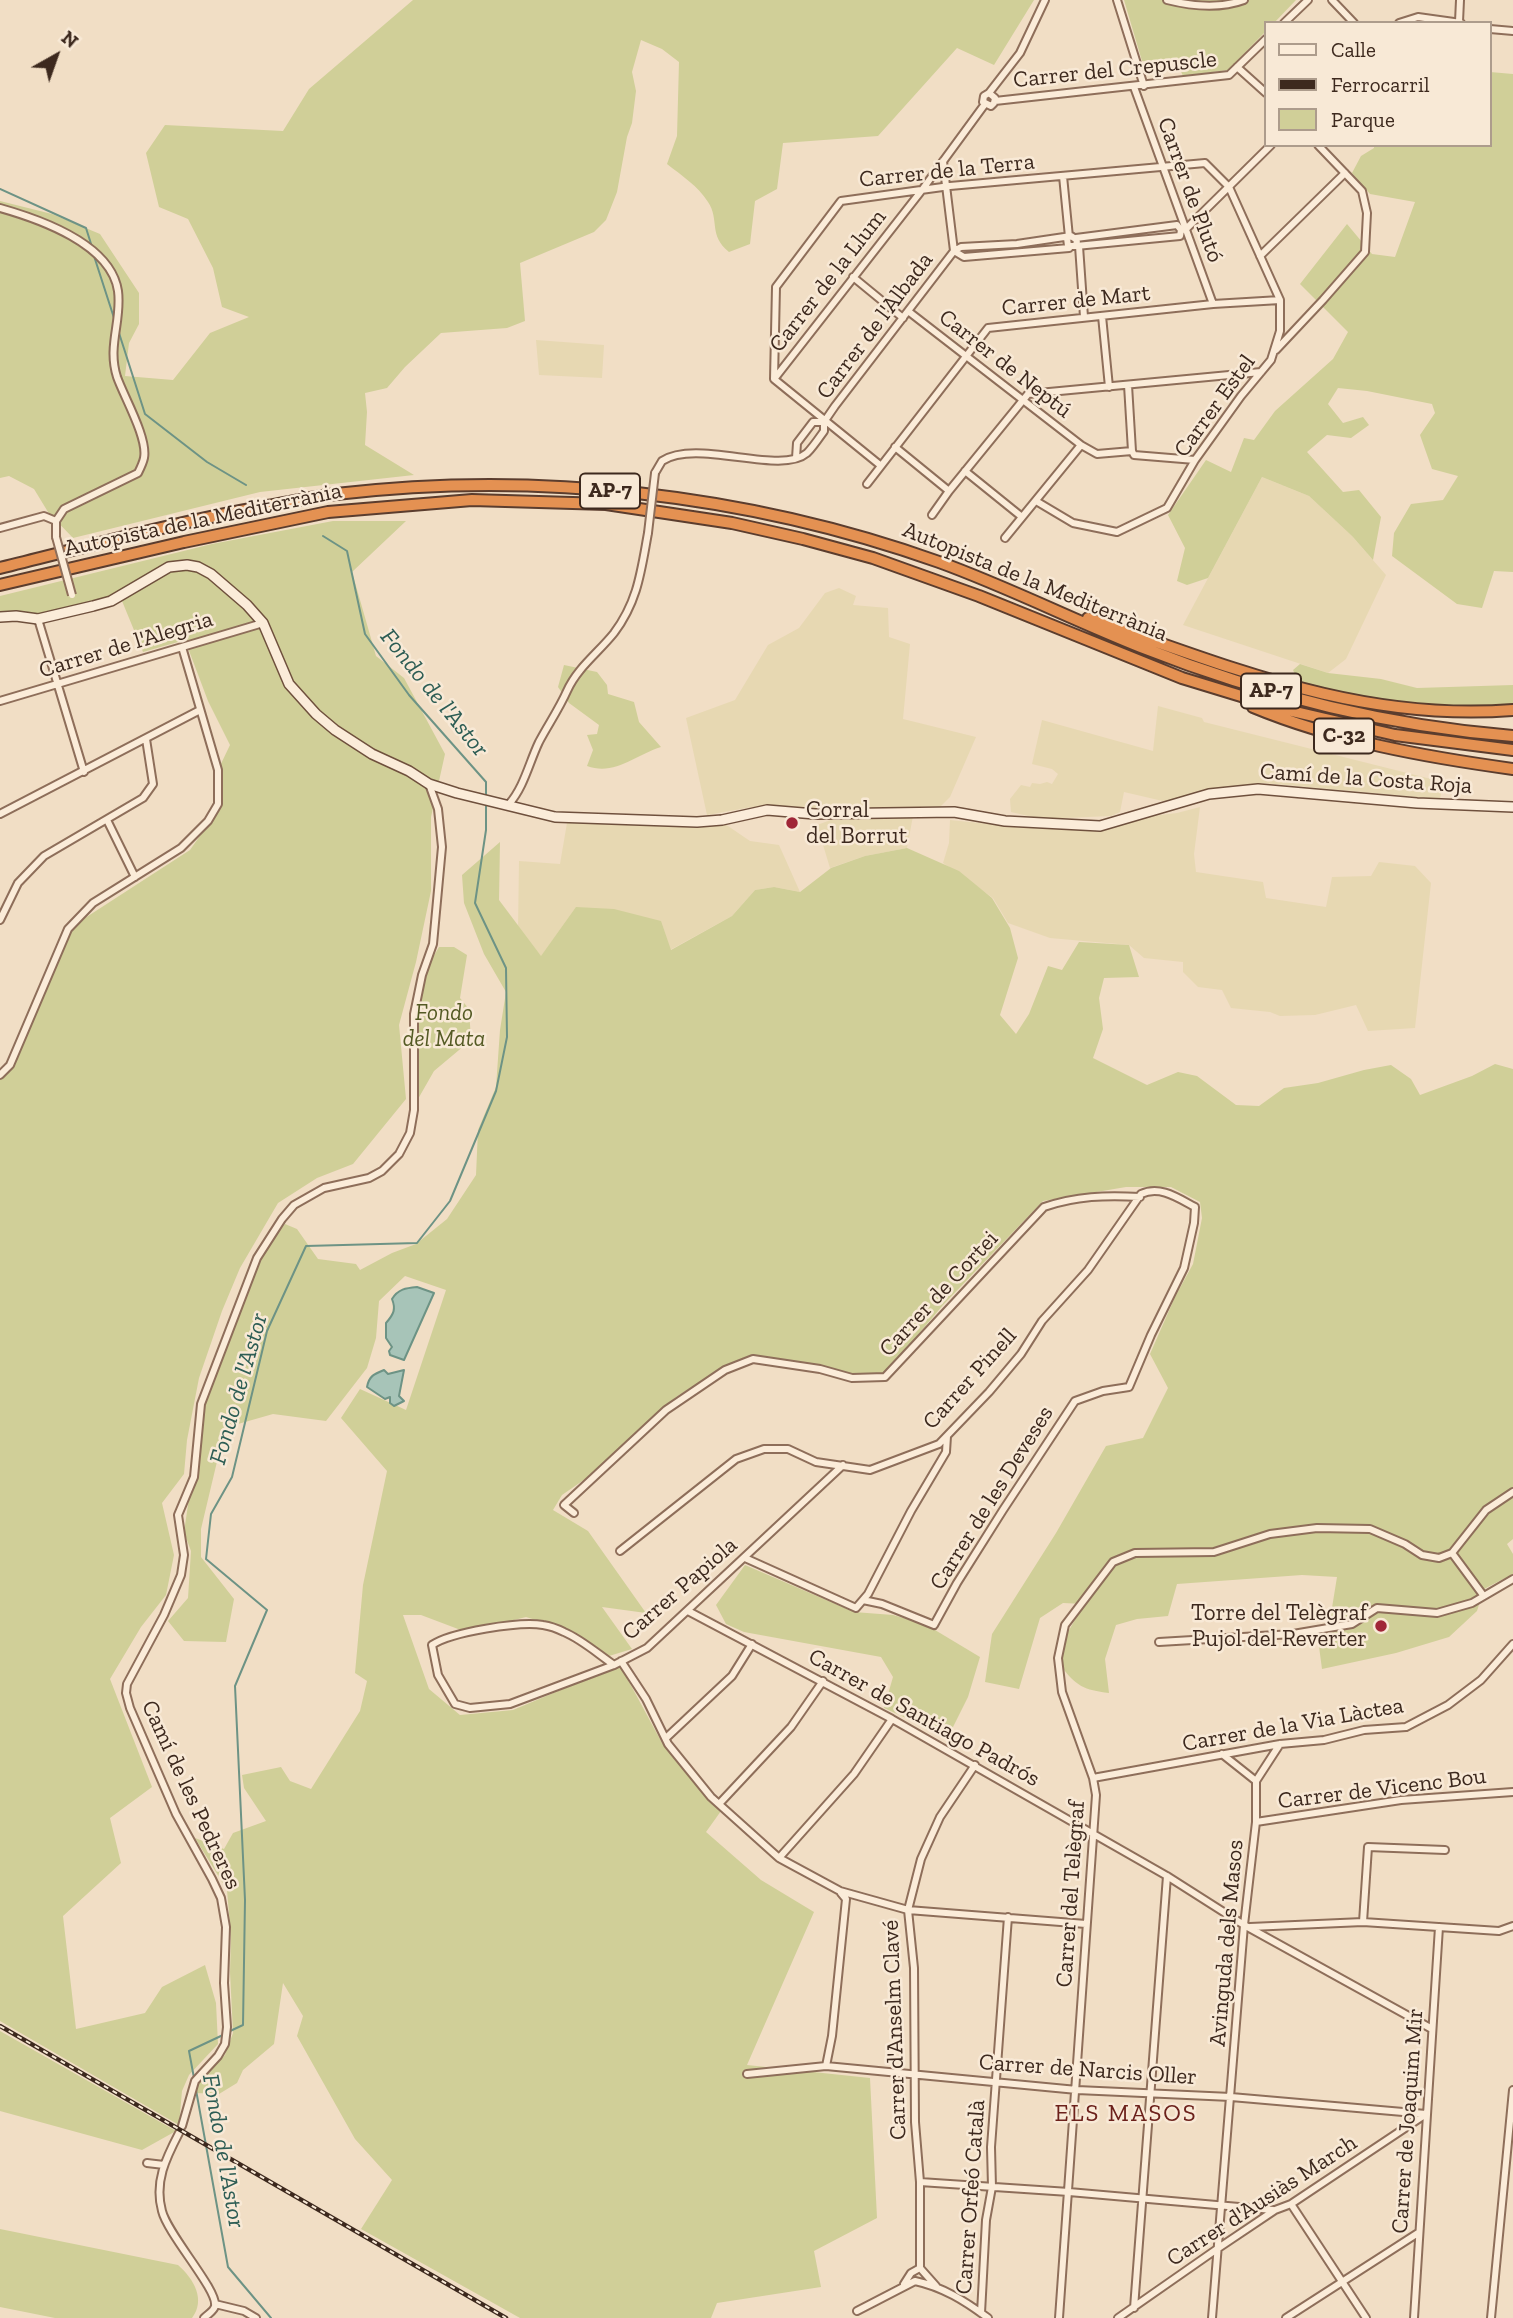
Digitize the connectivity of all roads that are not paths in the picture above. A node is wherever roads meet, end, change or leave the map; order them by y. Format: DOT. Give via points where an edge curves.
graph roads {
  1 [pos="1045,0"];
  2 [pos="1117,0"];
  3 [pos="1167,0"];
  4 [pos="1244,0"];
  5 [pos="1308,0"];
  6 [pos="1332,0"];
  7 [pos="1460,0"];
  8 [pos="1286,21"];
  9 [pos="1352,21"];
  10 [pos="1405,21"];
  11 [pos="1446,21"];
  12 [pos="1460,21"];
  13 [pos="1492,29"];
  14 [pos="1513,31"];
  15 [pos="1264,41"];
  16 [pos="1237,66"];
  17 [pos="1144,86"];
  18 [pos="1135,87"];
  19 [pos="1264,91"];
  20 [pos="989,93"];
  21 [pos="995,101"];
  22 [pos="985,104"];
  23 [pos="1269,147"];
  24 [pos="1320,147"];
  25 [pos="943,162"];
  26 [pos="1162,167"];
  27 [pos="1345,173"];
  28 [pos="1063,176"];
  29 [pos="948,187"];
  30 [pos="1229,187"];
  31 [pos="922,190"];
  32 [pos="0,208"];
  33 [pos="1184,229"];
  34 [pos="1071,237"];
  35 [pos="1075,247"];
  36 [pos="954,251"];
  37 [pos="1260,256"];
  38 [pos="853,277"];
  39 [pos="1280,300"];
  40 [pos="1213,304"];
  41 [pos="908,311"];
  42 [pos="1102,316"];
  43 [pos="1084,317"];
  44 [pos="903,318"];
  45 [pos="1273,352"];
  46 [pos="967,354"];
  47 [pos="1261,372"];
  48 [pos="774,379"];
  49 [pos="1128,385"];
  50 [pos="1109,387"];
  51 [pos="1023,400"];
  52 [pos="824,422"];
  53 [pos="1081,445"];
  54 [pos="895,447"];
  55 [pos="1132,451"];
  56 [pos="796,458"];
  57 [pos="1195,460"];
  58 [pos="880,465"];
  59 [pos="965,471"];
  60 [pos="867,484"];
  61 [pos="949,491"];
  62 [pos="1036,501"];
  63 [pos="932,515"];
  64 [pos="1022,517"];
  65 [pos="56,521"];
  66 [pos="0,528"];
  67 [pos="1005,538"];
  68 [pos="0,568"];
  69 [pos="0,585"];
  70 [pos="1042,602"];
  71 [pos="77,610"];
  72 [pos="0,617"];
  73 [pos="38,619"];
  74 [pos="263,624"];
  75 [pos="182,647"];
  76 [pos="1182,678"];
  77 [pos="56,684"];
  78 [pos="0,701"];
  79 [pos="200,710"];
  80 [pos="1513,710"];
  81 [pos="1513,736"];
  82 [pos="146,738"];
  83 [pos="1513,750"];
  84 [pos="1513,769"];
  85 [pos="84,772"];
  86 [pos="429,784"];
  87 [pos="509,804"];
  88 [pos="1513,807"];
  89 [pos="0,814"];
  90 [pos="107,820"];
  91 [pos="135,877"];
  92 [pos="0,920"];
  93 [pos="0,1075"];
  94 [pos="1149,1190"];
  95 [pos="1140,1197"];
  96 [pos="947,1436"];
  97 [pos="843,1465"];
  98 [pos="1513,1492"];
  99 [pos="574,1513"];
  100 [pos="620,1551"];
  101 [pos="1452,1553"];
  102 [pos="745,1558"];
  103 [pos="1513,1579"];
  104 [pos="1483,1595"];
  105 [pos="863,1600"];
  106 [pos="688,1611"];
  107 [pos="1159,1642"];
  108 [pos="752,1644"];
  109 [pos="1513,1644"];
  110 [pos="618,1663"];
  111 [pos="823,1681"];
  112 [pos="892,1719"];
  113 [pos="666,1738"];
  114 [pos="1280,1744"];
  115 [pos="1222,1754"];
  116 [pos="975,1765"];
  117 [pos="1093,1778"];
  118 [pos="1256,1781"];
  119 [pos="1513,1793"];
  120 [pos="719,1804"];
  121 [pos="1256,1822"];
  122 [pos="1092,1833"];
  123 [pos="1445,1850"];
  124 [pos="779,1858"];
  125 [pos="1167,1876"];
  126 [pos="840,1891"];
  127 [pos="908,1910"];
  128 [pos="1007,1917"];
  129 [pos="1363,1922"];
  130 [pos="1086,1924"];
  131 [pos="1246,1926"];
  132 [pos="1513,1926"];
  133 [pos="1439,1927"];
  134 [pos="1432,2029"];
  135 [pos="826,2066"];
  136 [pos="747,2074"];
  137 [pos="915,2074"];
  138 [pos="997,2081"];
  139 [pos="1077,2090"];
  140 [pos="1513,2090"];
  141 [pos="1151,2094"];
  142 [pos="1230,2097"];
  143 [pos="1426,2114"];
  144 [pos="182,2126"];
  145 [pos="179,2133"];
  146 [pos="148,2163"];
  147 [pos="164,2165"];
  148 [pos="920,2182"];
  149 [pos="992,2187"];
  150 [pos="1069,2192"];
  151 [pos="1143,2199"];
  152 [pos="1291,2204"];
  153 [pos="1220,2206"];
  154 [pos="1275,2210"];
  155 [pos="1418,2232"];
  156 [pos="1217,2249"];
  157 [pos="920,2268"];
  158 [pos="1341,2282"];
  159 [pos="903,2286"];
  160 [pos="936,2286"];
  161 [pos="215,2304"];
  162 [pos="1134,2308"];
  163 [pos="857,2311"];
  164 [pos="981,2313"];
  165 [pos="204,2318"];
  166 [pos="256,2318"];
  167 [pos="988,2318"];
  168 [pos="1059,2318"];
  169 [pos="1118,2318"];
  170 [pos="1212,2318"];
  171 [pos="1286,2318"];
  172 [pos="1366,2318"];
  173 [pos="1414,2318"];
  174 [pos="1491,2318"];
  1 -- 20 [label="street" via="1020,53"];
  2 -- 17 [label="street"];
  3 -- 4 [label="street" via="1206,5"];
  5 -- 8 [label="street"];
  6 -- 9 [label="street"];
  7 -- 12 [label="street"];
  10 -- 11 [label="street" via="1418,17"];
  13 -- 14 [label="street"];
  15 -- 16 [label="street, Carrer del Crepuscle"];
  16 -- 17 [label="street, Carrer del Crepuscle" via="1229,75"];
  16 -- 19 [label="street"];
  17 -- 18 [label="street, Carrer del Crepuscle"];
  18 -- 21 [label="street, Carrer del Crepuscle"];
  18 -- 26 [label="street, Carrer de Plutó"];
  20 -- 21 [label="street"];
  20 -- 22 [label="street" via="983,98"];
  21 -- 22 [label="street"];
  22 -- 25 [label="street, Carrer de la Llum"];
  23 -- 30 [label="street, Carrer de l'Albada"];
  24 -- 27 [label="street"];
  25 -- 29 [label="street, Carrer de l'Albada"];
  25 -- 31 [label="street, Carrer de la Llum"];
  26 -- 28 [label="street, Carrer de la Terra"];
  26 -- 30 [label="street, Carrer de la Terra" via="1205,163"];
  26 -- 33 [label="street, Carrer de Plutó"];
  27 -- 37 [label="street"];
  27 -- 45 [label="street" via="1362,191 1367,213 1365,252"];
  28 -- 29 [label="street, Carrer de la Terra"];
  28 -- 34 [label="street"];
  29 -- 31 [label="street, Carrer de la Terra"];
  29 -- 36 [label="street, Carrer de l'Albada"];
  30 -- 33 [label="street, Carrer de l'Albada"];
  30 -- 37 [label="street, Carrer Estel"];
  31 -- 38 [label="street, Carrer de la Llum"];
  31 -- 48 [label="street, Carrer de la Terra" via="841,201 776,287"];
  32 -- 65 [label="street" via="57,227 80,241 107,266 118,290 112,355 145,456 138,473 64,509"];
  33 -- 34 [label="street, Carrer de l'Albada" via="1177,225"];
  33 -- 35 [label="street, Carrer de l'Albada" via="1180,236"];
  33 -- 40 [label="street, Carrer de Plutó"];
  34 -- 35 [label="street"];
  34 -- 36 [label="street, Carrer de l'Albada"];
  35 -- 36 [label="street, Carrer de l'Albada" via="964,257"];
  35 -- 43 [label="street"];
  36 -- 41 [label="street, Carrer de l'Albada"];
  37 -- 39 [label="street, Carrer Estel"];
  38 -- 44 [label="street, Carrer de Neptú"];
  38 -- 48 [label="street, Carrer de la Llum"];
  39 -- 40 [label="street, Carrer de Mart"];
  39 -- 45 [label="street, Carrer Estel" via="1280,331"];
  40 -- 42 [label="street, Carrer de Mart"];
  41 -- 44 [label="street, Carrer de l'Albada"];
  41 -- 46 [label="street, Carrer de Neptú"];
  42 -- 43 [label="street, Carrer de Mart"];
  42 -- 50 [label="street"];
  43 -- 46 [label="street, Carrer de Mart" via="988,328"];
  44 -- 52 [label="street, Carrer de l'Albada"];
  45 -- 47 [label="street, Carrer Estel"];
  46 -- 51 [label="street, Carrer de Neptú"];
  46 -- 54 [label="street, Carrer de Mart"];
  47 -- 49 [label="street"];
  47 -- 57 [label="street, Carrer Estel"];
  48 -- 52 [label="street"];
  49 -- 50 [label="street"];
  49 -- 55 [label="street"];
  50 -- 51 [label="street" via="1028,394"];
  51 -- 53 [label="street, Carrer de Neptú"];
  51 -- 59 [label="street"];
  52 -- 56 [label="street, Carrer de l'Albada" via="824,432"];
  52 -- 56 [label="street, Carrer de l'Albada" via="813,422 797,443"];
  52 -- 58 [label="street"];
  53 -- 55 [label="street" via="1097,454"];
  53 -- 62 [label="street"];
  54 -- 58 [label="street, Carrer de Mart"];
  54 -- 61 [label="street"];
  55 -- 57 [label="street" via="1134,455"];
  56 -- 87 [label="street, bridge" via="786,462 678,455 662,461 655,474 639,586 631,606 568,688 519,793"];
  57 -- 62 [label="street, Carrer Estel" via="1167,508 1118,532 1073,523"];
  58 -- 60 [label="street, Carrer de Mart"];
  59 -- 61 [label="street"];
  59 -- 64 [label="street"];
  61 -- 63 [label="street"];
  62 -- 64 [label="street"];
  64 -- 67 [label="street"];
  65 -- 66 [label="street" via="44,516"];
  65 -- 71 [label="street, bridge" via="56,537"];
  68 -- 70 [label="highway, Autopista de la Mediterrània / AP-7" via="187,521 335,494 470,484 607,491 787,519 937,562"];
  69 -- 76 [label="highway, Autopista de la Mediterrània / AP-7" via="328,512 472,500 606,504 755,528 873,558"];
  70 -- 80 [label="highway, C-32" via="1313,693 1406,708"];
  70 -- 81 [label="highway, Autopista de la Mediterrània / AP-7" via="1142,648 1283,695 1394,720"];
  71 -- 73 [label="street, Camí de la Costa Roja"];
  71 -- 74 [label="street, Camí de la Costa Roja" via="111,601 170,567 187,565 211,575"];
  72 -- 73 [label="street, Camí de la Costa Roja"];
  73 -- 77 [label="street"];
  74 -- 75 [label="street, Carrer de l'Alegria"];
  74 -- 86 [label="street, Camí de la Costa Roja" via="289,684 316,714 372,754"];
  75 -- 77 [label="street, Carrer de l'Alegria"];
  75 -- 79 [label="street"];
  76 -- 83 [label="highway, Autopista de la Mediterrània / AP-7" via="1335,722 1431,741"];
  76 -- 84 [label="highway, C-32" via="1283,719 1406,751"];
  77 -- 78 [label="street, Carrer de l'Alegria"];
  77 -- 85 [label="street"];
  79 -- 82 [label="street"];
  79 -- 91 [label="street" via="218,770 218,804 181,848"];
  82 -- 85 [label="street"];
  82 -- 90 [label="street" via="153,784 150,791"];
  85 -- 89 [label="street"];
  86 -- 87 [label="street, Camí de la Costa Roja"];
  86 -- 144 [label="street, Camí de les Pedreres" via="438,809 442,846 433,944 414,1014 410,1133 399,1154 382,1171 324,1188 294,1205 257,1258 201,1404 194,1477 178,1515 184,1555 181,1575 127,1684 130,1708 176,1814 212,1879 226,1927 225,2044 195,2081"];
  87 -- 88 [label="street, Camí de la Costa Roja" via="555,817 659,821 722,820 767,810 954,812 1005,821 1100,826 1209,794 1258,789"];
  90 -- 91 [label="street"];
  90 -- 92 [label="street" via="44,856 29,870"];
  91 -- 93 [label="street" via="93,903 68,929 10,1065"];
  94 -- 95 [label="street, Carrer Pinell"];
  94 -- 105 [label="street, Carrer de les Deveses" via="1170,1193 1195,1208 1194,1223 1184,1268 1129,1387 1075,1401 1040,1450 934,1625"];
  95 -- 96 [label="street, Carrer Pinell" via="1021,1354"];
  95 -- 99 [label="street, Carrer de Cortei" via="1105,1195 1044,1207 885,1377 852,1378 753,1359 725,1370 666,1410 564,1505"];
  96 -- 97 [label="street, Carrer Pinell" via="939,1444 870,1470"];
  96 -- 105 [label="street" via="946,1452"];
  97 -- 100 [label="street, Carrer Pinell" via="816,1462 788,1449 764,1448 736,1459"];
  97 -- 102 [label="street, Carrer Papiola"];
  98 -- 101 [label="street" via="1486,1510"];
  101 -- 104 [label="street"];
  101 -- 117 [label="street, Carrer del Telègraf" via="1439,1558 1422,1555 1370,1529 1317,1528 1270,1534 1214,1552 1135,1553 1113,1562 1065,1625 1058,1658 1062,1692"];
  102 -- 105 [label="street" via="856,1608"];
  102 -- 106 [label="street, Carrer Papiola"];
  103 -- 104 [label="street"];
  104 -- 107 [label="street" via="1437,1613 1377,1608 1352,1624 1293,1634"];
  106 -- 108 [label="street, Carrer de Santiago Padrós"];
  106 -- 110 [label="street, Carrer Papiola" via="647,1648"];
  108 -- 111 [label="street, Carrer de Santiago Padrós"];
  108 -- 113 [label="street" via="732,1676"];
  109 -- 114 [label="street, Carrer de la Via Làctea" via="1481,1681 1406,1727"];
  110 -- 110 [label="street, Carrer Papiola" via="510,1704 470,1708 454,1704 438,1675 432,1645 469,1632 543,1625 567,1633"];
  110 -- 113 [label="street" via="646,1699"];
  111 -- 112 [label="street, Carrer de Santiago Padrós"];
  111 -- 120 [label="street" via="791,1727"];
  112 -- 116 [label="street, Carrer de Santiago Padrós"];
  112 -- 124 [label="street" via="854,1774"];
  113 -- 120 [label="street"];
  114 -- 115 [label="street, Carrer de la Via Làctea"];
  114 -- 118 [label="street"];
  115 -- 117 [label="street, Carrer de la Via Làctea"];
  115 -- 118 [label="street"];
  116 -- 122 [label="street, Carrer de Santiago Padrós"];
  116 -- 127 [label="street, Carrer d'Anselm Clavé" via="940,1817 921,1859"];
  117 -- 122 [label="street, Carrer del Telègraf"];
  118 -- 121 [label="street, Avinguda dels Masos"];
  119 -- 121 [label="street, Carrer de Vicenc Bou" via="1401,1800"];
  120 -- 124 [label="street"];
  121 -- 131 [label="street, Avinguda dels Masos"];
  122 -- 125 [label="street, Carrer de Santiago Padrós"];
  122 -- 130 [label="street, Carrer del Telègraf"];
  123 -- 129 [label="street" via="1368,1847"];
  124 -- 126 [label="street"];
  125 -- 131 [label="street, Carrer de Santiago Padrós"];
  125 -- 141 [label="street"];
  126 -- 127 [label="street"];
  126 -- 135 [label="street" via="846,1899"];
  127 -- 128 [label="street"];
  127 -- 137 [label="street, Carrer d'Anselm Clavé" via="914,1968"];
  128 -- 130 [label="street"];
  128 -- 138 [label="street, Carrer Orfeó Català"];
  129 -- 131 [label="street"];
  129 -- 133 [label="street"];
  130 -- 139 [label="street, Carrer del Telègraf"];
  131 -- 134 [label="street, Carrer de Santiago Padrós"];
  131 -- 142 [label="street, Avinguda dels Masos"];
  132 -- 133 [label="street" via="1499,1931"];
  133 -- 134 [label="street, Carrer de Joaquim Mir"];
  134 -- 143 [label="street, Carrer de Joaquim Mir"];
  135 -- 136 [label="street, Carrer de Narcis Oller"];
  135 -- 137 [label="street, Carrer de Narcis Oller"];
  137 -- 138 [label="street, Carrer de Narcis Oller"];
  137 -- 148 [label="street, Carrer d'Anselm Clavé"];
  138 -- 139 [label="street, Carrer de Narcis Oller"];
  138 -- 149 [label="street, Carrer Orfeó Català"];
  139 -- 141 [label="street, Carrer de Narcis Oller"];
  139 -- 150 [label="street, Carrer del Telègraf"];
  140 -- 174 [label="street"];
  141 -- 142 [label="street, Carrer de Narcis Oller"];
  141 -- 151 [label="street"];
  142 -- 143 [label="street, Carrer de Narcis Oller"];
  142 -- 153 [label="street, Avinguda dels Masos"];
  143 -- 152 [label="street, Carrer d'Ausiàs March"];
  143 -- 155 [label="street, Carrer de Joaquim Mir"];
  145 -- 147 [label="street"];
  146 -- 147 [label="street"];
  147 -- 161 [label="street" via="159,2187 161,2210 178,2244 214,2294"];
  148 -- 149 [label="street"];
  148 -- 157 [label="street, Carrer d'Anselm Clavé"];
  149 -- 150 [label="street"];
  149 -- 164 [label="street, Carrer Orfeó Català"];
  150 -- 151 [label="street"];
  150 -- 168 [label="street, Carrer del Telègraf"];
  151 -- 153 [label="street"];
  151 -- 162 [label="street"];
  152 -- 154 [label="street, Carrer d'Ausiàs March"];
  152 -- 158 [label="street"];
  153 -- 154 [label="street"];
  153 -- 156 [label="street, Avinguda dels Masos"];
  154 -- 156 [label="street, Carrer d'Ausiàs March"];
  155 -- 158 [label="street"];
  155 -- 173 [label="street, Carrer de Joaquim Mir"];
  156 -- 162 [label="street, Carrer d'Ausiàs March"];
  156 -- 170 [label="street, Avinguda dels Masos"];
  157 -- 159 [label="street"];
  157 -- 160 [label="street"];
  158 -- 171 [label="street"];
  158 -- 172 [label="street"];
  159 -- 160 [label="street" via="915,2281"];
  159 -- 163 [label="street"];
  160 -- 164 [label="street"];
  161 -- 165 [label="street"];
  161 -- 166 [label="street"];
  162 -- 169 [label="street, Carrer d'Ausiàs March"];
  164 -- 167 [label="street"];
}
